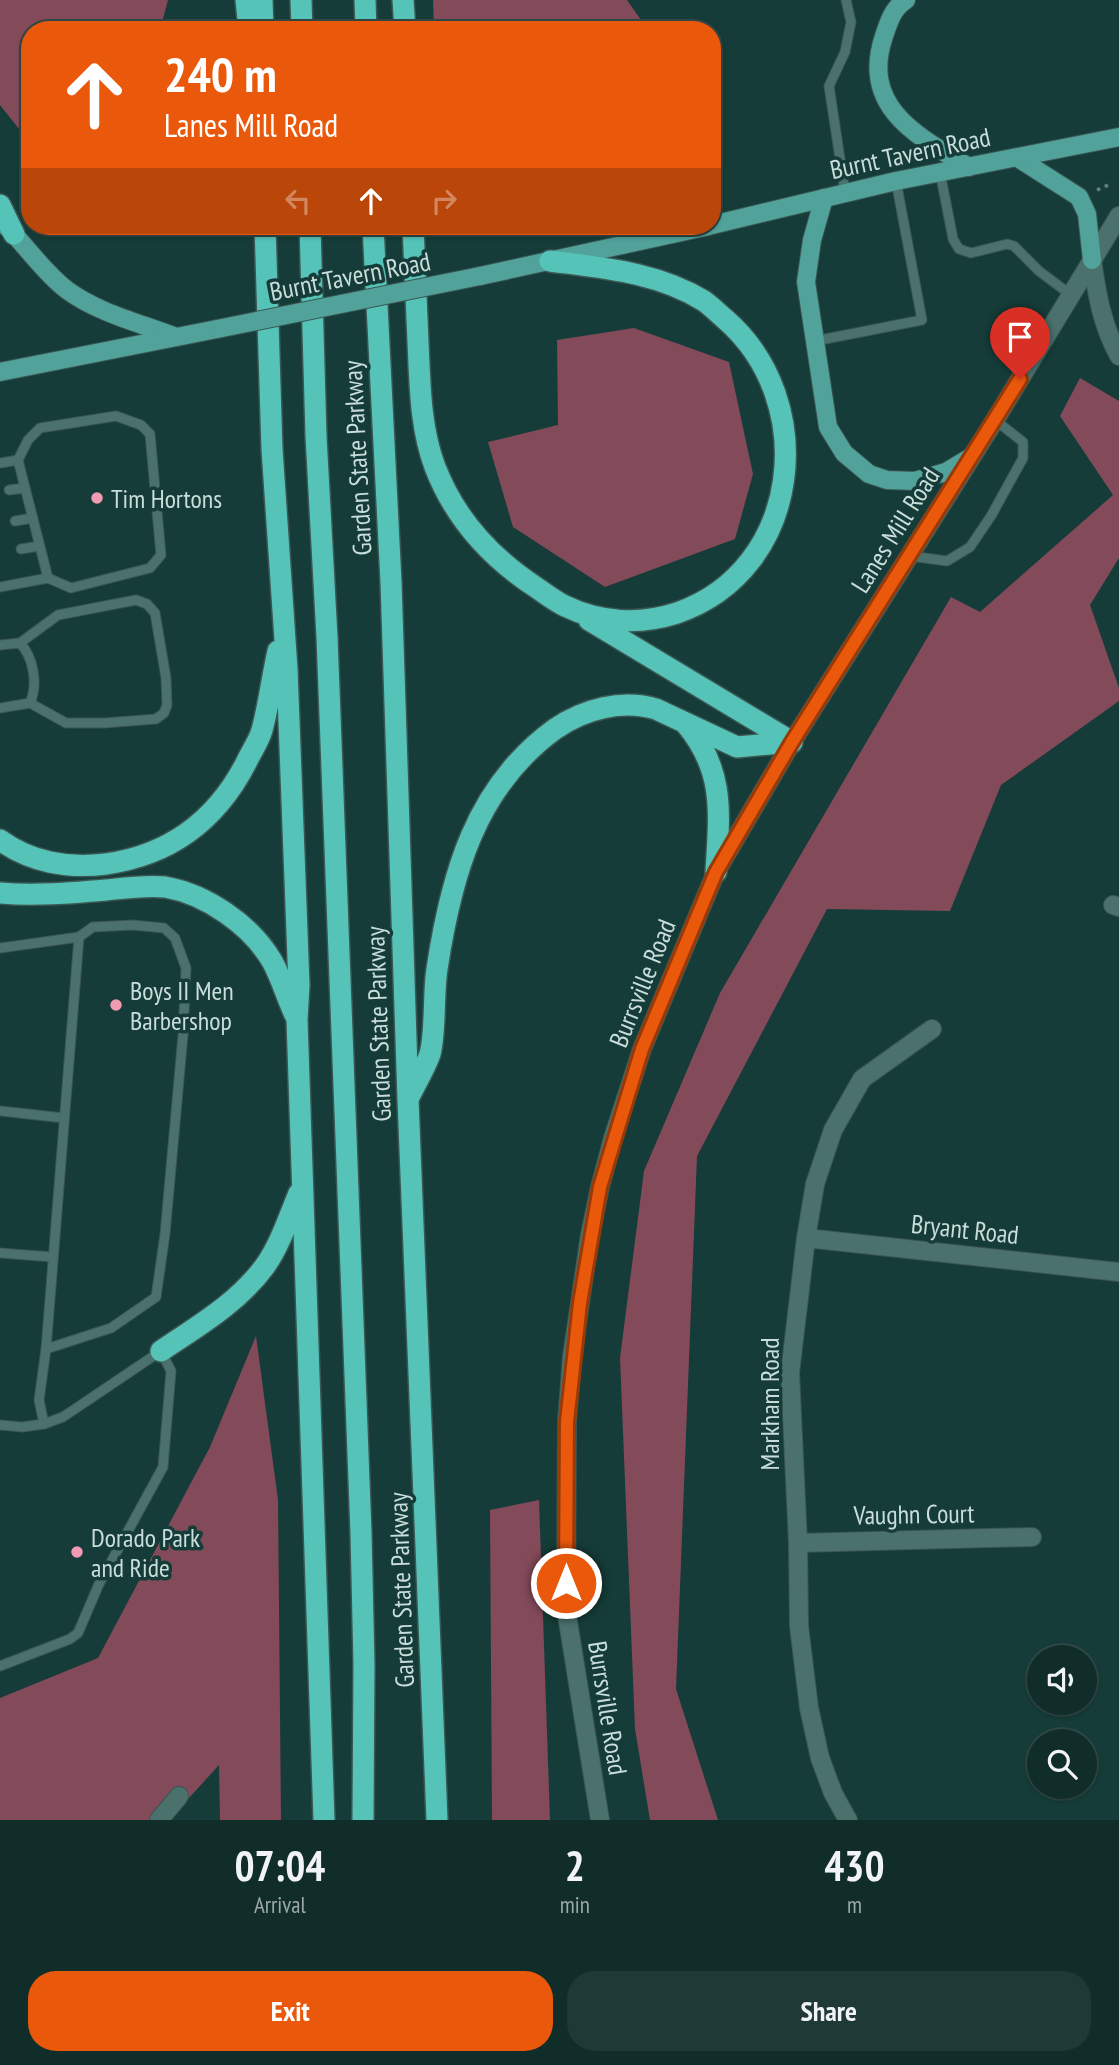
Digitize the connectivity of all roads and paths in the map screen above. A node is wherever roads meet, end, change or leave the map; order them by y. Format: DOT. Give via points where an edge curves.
graph roads {
  1 [pos="246,0"];
  2 [pos="262,0"];
  3 [pos="301,0"];
  4 [pos="365,0"];
  5 [pos="403,0"];
  6 [pos="846,0"];
  7 [pos="898,2"];
  8 [pos="248,21"];
  9 [pos="263,21"];
  10 [pos="302,21"];
  11 [pos="366,21"];
  12 [pos="404,21"];
  13 [pos="1119,137"];
  14 [pos="1018,158"];
  15 [pos="968,167"];
  16 [pos="940,172"];
  17 [pos="896,181"];
  18 [pos="1108,185"];
  19 [pos="845,192"];
  20 [pos="1091,192"];
  21 [pos="824,198"];
  22 [pos="0,205"];
  23 [pos="1118,221"];
  24 [pos="721,223"];
  25 [pos="7,227"];
  26 [pos="265,235"];
  27 [pos="310,235"];
  28 [pos="373,235"];
  29 [pos="413,235"];
  30 [pos="666,235"];
  31 [pos="1092,260"];
  32 [pos="550,261"];
  33 [pos="1071,295"];
  34 [pos="176,337"];
  35 [pos="815,341"];
  36 [pos="1116,346"];
  37 [pos="0,372"];
  38 [pos="995,420"];
  39 [pos="971,457"];
  40 [pos="18,460"];
  41 [pos="0,463"];
  42 [pos="25,488"];
  43 [pos="9,490"];
  44 [pos="33,517"];
  45 [pos="15,521"];
  46 [pos="39,546"];
  47 [pos="21,549"];
  48 [pos="910,556"];
  49 [pos="48,578"];
  50 [pos="0,587"];
  51 [pos="565,606"];
  52 [pos="283,625"];
  53 [pos="20,643"];
  54 [pos="0,645"];
  55 [pos="30,704"];
  56 [pos="0,708"];
  57 [pos="684,723"];
  58 [pos="792,742"];
  59 [pos="0,840"];
  60 [pos="716,872"];
  61 [pos="0,893"];
  62 [pos="79,937"];
  63 [pos="0,948"];
  64 [pos="297,1020"];
  65 [pos="932,1028"];
  66 [pos="408,1100"];
  67 [pos="1,1111"];
  68 [pos="64,1118"];
  69 [pos="302,1184"];
  70 [pos="806,1238"];
  71 [pos="0,1254"];
  72 [pos="52,1257"];
  73 [pos="1119,1272"];
  74 [pos="46,1349"];
  75 [pos="161,1351"];
  76 [pos="44,1424"];
  77 [pos="0,1425"];
  78 [pos="1032,1537"];
  79 [pos="798,1543"];
  80 [pos="0,1666"];
  81 [pos="179,1796"];
  82 [pos="159,1820"];
  83 [pos="324,1820"];
  84 [pos="363,1820"];
  85 [pos="437,1820"];
  86 [pos="600,1820"];
  87 [pos="848,1820"];
  1 -- 8 [label="highway"];
  2 -- 9 [label="highway"];
  3 -- 10 [label="highway"];
  4 -- 11 [label="highway"];
  5 -- 12 [label="highway"];
  6 -- 19 [label="lane" via="851,22 845,52 829,86"];
  7 -- 15 [label="main road" via="881,47 878,70 885,98 917,136"];
  13 -- 14 [label="main road, Burnt Tavern Road"];
  14 -- 15 [label="main road, Burnt Tavern Road"];
  14 -- 31 [label="main road" via="1079,197 1087,214"];
  15 -- 16 [label="main road, Burnt Tavern Road"];
  16 -- 17 [label="main road, Burnt Tavern Road"];
  16 -- 33 [label="lane" via="959,249 971,253 1014,246"];
  17 -- 19 [label="main road, Burnt Tavern Road"];
  17 -- 35 [label="lane" via="922,320"];
  18 -- 20 [label="path"];
  19 -- 21 [label="main road, Burnt Tavern Road"];
  21 -- 24 [label="main road, Burnt Tavern Road"];
  21 -- 35 [label="main road" via="806,282"];
  22 -- 25 [label="highway"];
  23 -- 31 [label="main road, Lanes Mill Road"];
  25 -- 34 [label="main road" via="68,291"];
  26 -- 52 [label="highway"];
  27 -- 84 [label="highway, Garden State Parkway" via="361,1533"];
  28 -- 66 [label="highway, Garden State Parkway" via="391,582"];
  29 -- 51 [label="highway" via="420,398 436,468 457,512 489,552"];
  30 -- 32 [label="main road, Burnt Tavern Road"];
  31 -- 33 [label="main road, Lanes Mill Road"];
  31 -- 36 [label="main road" via="1098,303"];
  32 -- 34 [label="main road, Burnt Tavern Road, bridge"];
  32 -- 51 [label="highway" via="661,280 705,302 743,334 761,360 774,388 785,438 786,470 779,505 764,542 720,592 696,606 648,620 624,622"];
  33 -- 38 [label="main road, Lanes Mill Road"];
  34 -- 37 [label="main road, Burnt Tavern Road"];
  35 -- 39 [label="main road" via="828,427 844,453 869,474 915,481 946,472"];
  38 -- 39 [label="main road, Lanes Mill Road"];
  38 -- 48 [label="lane" via="1023,442 1023,458 991,516 970,547 947,561"];
  39 -- 48 [label="main road, Lanes Mill Road"];
  40 -- 41 [label="lane"];
  40 -- 42 [label="lane"];
  40 -- 49 [label="lane" via="40,428 116,416 141,425 150,434 161,555 150,568 71,587"];
  42 -- 43 [label="lane"];
  42 -- 44 [label="lane"];
  44 -- 45 [label="lane"];
  44 -- 46 [label="lane"];
  46 -- 47 [label="lane"];
  46 -- 49 [label="lane"];
  48 -- 58 [label="main road, Lanes Mill Road"];
  49 -- 50 [label="lane"];
  51 -- 58 [label="highway"];
  52 -- 59 [label="highway" via="261,732 237,780 209,817 167,847 129,861 92,866 51,863"];
  52 -- 64 [label="highway"];
  53 -- 54 [label="lane"];
  53 -- 55 [label="lane" via="29,653 35,691"];
  53 -- 55 [label="lane" via="58,615 136,600 155,613 166,678 167,705 156,719 66,723"];
  55 -- 56 [label="lane"];
  57 -- 58 [label="highway" via="737,747"];
  57 -- 60 [label="highway" via="699,741 717,782"];
  57 -- 66 [label="highway" via="644,705 610,705 565,722 504,778 468,840 449,900 436,972 430,1053"];
  58 -- 60 [label="main road, Lanes Mill Road"];
  60 -- 86 [label="main road, Burrsville Road" via="642,1049 613,1138 590,1235 572,1357 566,1609"];
  61 -- 64 [label="highway" via="165,887 218,907 251,934 272,961"];
  62 -- 63 [label="lane"];
  62 -- 68 [label="lane"];
  62 -- 74 [label="lane" via="93,927 133,925 164,928 175,937 186,968 183,1035 156,1297 111,1328"];
  64 -- 69 [label="highway"];
  65 -- 70 [label="main road, Markham Road" via="862,1079 833,1129"];
  66 -- 85 [label="highway, Garden State Parkway"];
  67 -- 68 [label="lane"];
  68 -- 72 [label="lane"];
  69 -- 75 [label="highway" via="266,1264 245,1291"];
  69 -- 83 [label="highway"];
  70 -- 73 [label="main road, Bryant Road"];
  70 -- 79 [label="main road, Markham Road" via="790,1373"];
  71 -- 72 [label="lane"];
  72 -- 74 [label="lane"];
  74 -- 76 [label="lane" via="39,1400"];
  75 -- 76 [label="lane" via="63,1417"];
  75 -- 80 [label="lane" via="171,1371 163,1467 99,1584 78,1633"];
  76 -- 77 [label="lane"];
  78 -- 79 [label="main road, Vaughn Court"];
  79 -- 87 [label="main road, Markham Road" via="799,1626 809,1708 820,1758"];
  81 -- 82 [label="main road"];
}
